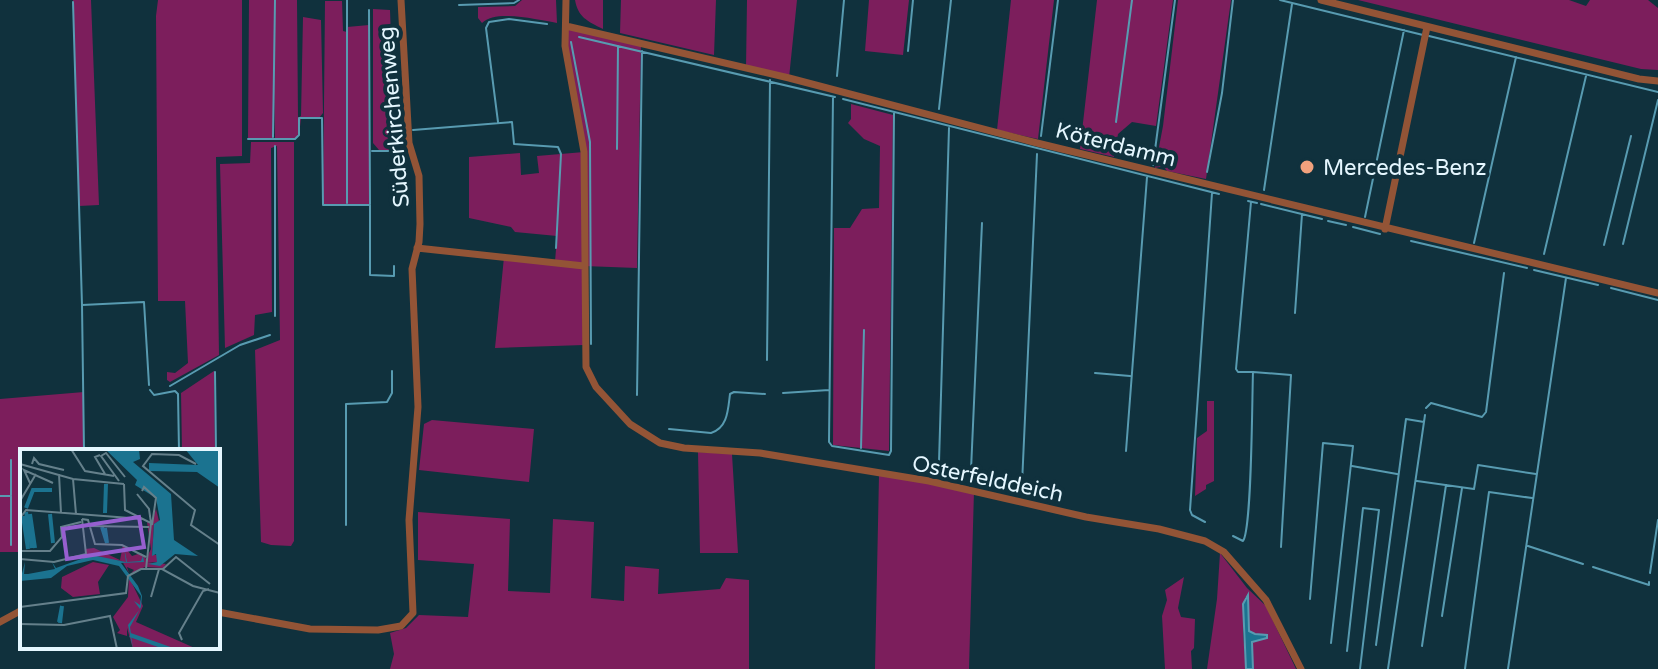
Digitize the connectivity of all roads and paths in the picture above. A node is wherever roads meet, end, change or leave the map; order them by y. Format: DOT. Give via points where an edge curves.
graph roads {
  1 [pos="401,0"];
  2 [pos="566,0"];
  3 [pos="1321,0"];
  4 [pos="566,26"];
  5 [pos="1426,32"];
  6 [pos="1658,81"];
  7 [pos="1385,229"];
  8 [pos="417,248"];
  9 [pos="584,266"];
  10 [pos="1658,293"];
  11 [pos="20,611"];
  12 [pos="220,612"];
  13 [pos="0,622"];
  14 [pos="1301,669"];
  1 -- 8 [label="street, Süderkirchenweg" via="409,143 420,181"];
  2 -- 4 [label="street, Osterfelddeich"];
  3 -- 5 [label="street"];
  4 -- 7 [label="street, Köterdamm"];
  4 -- 9 [label="street, Osterfelddeich" via="584,152"];
  5 -- 6 [label="street"];
  5 -- 7 [label="street"];
  7 -- 10 [label="street, Köterdamm"];
  8 -- 9 [label="street"];
  8 -- 12 [label="street, Süderkirchenweg" via="412,269 418,421 409,520 414,605 410,619 389,630 321,630"];
  9 -- 14 [label="street, Osterfelddeich" via="586,367 613,406 651,439 929,481 1205,541 1224,552 1266,600"];
  11 -- 13 [label="street"];
}
